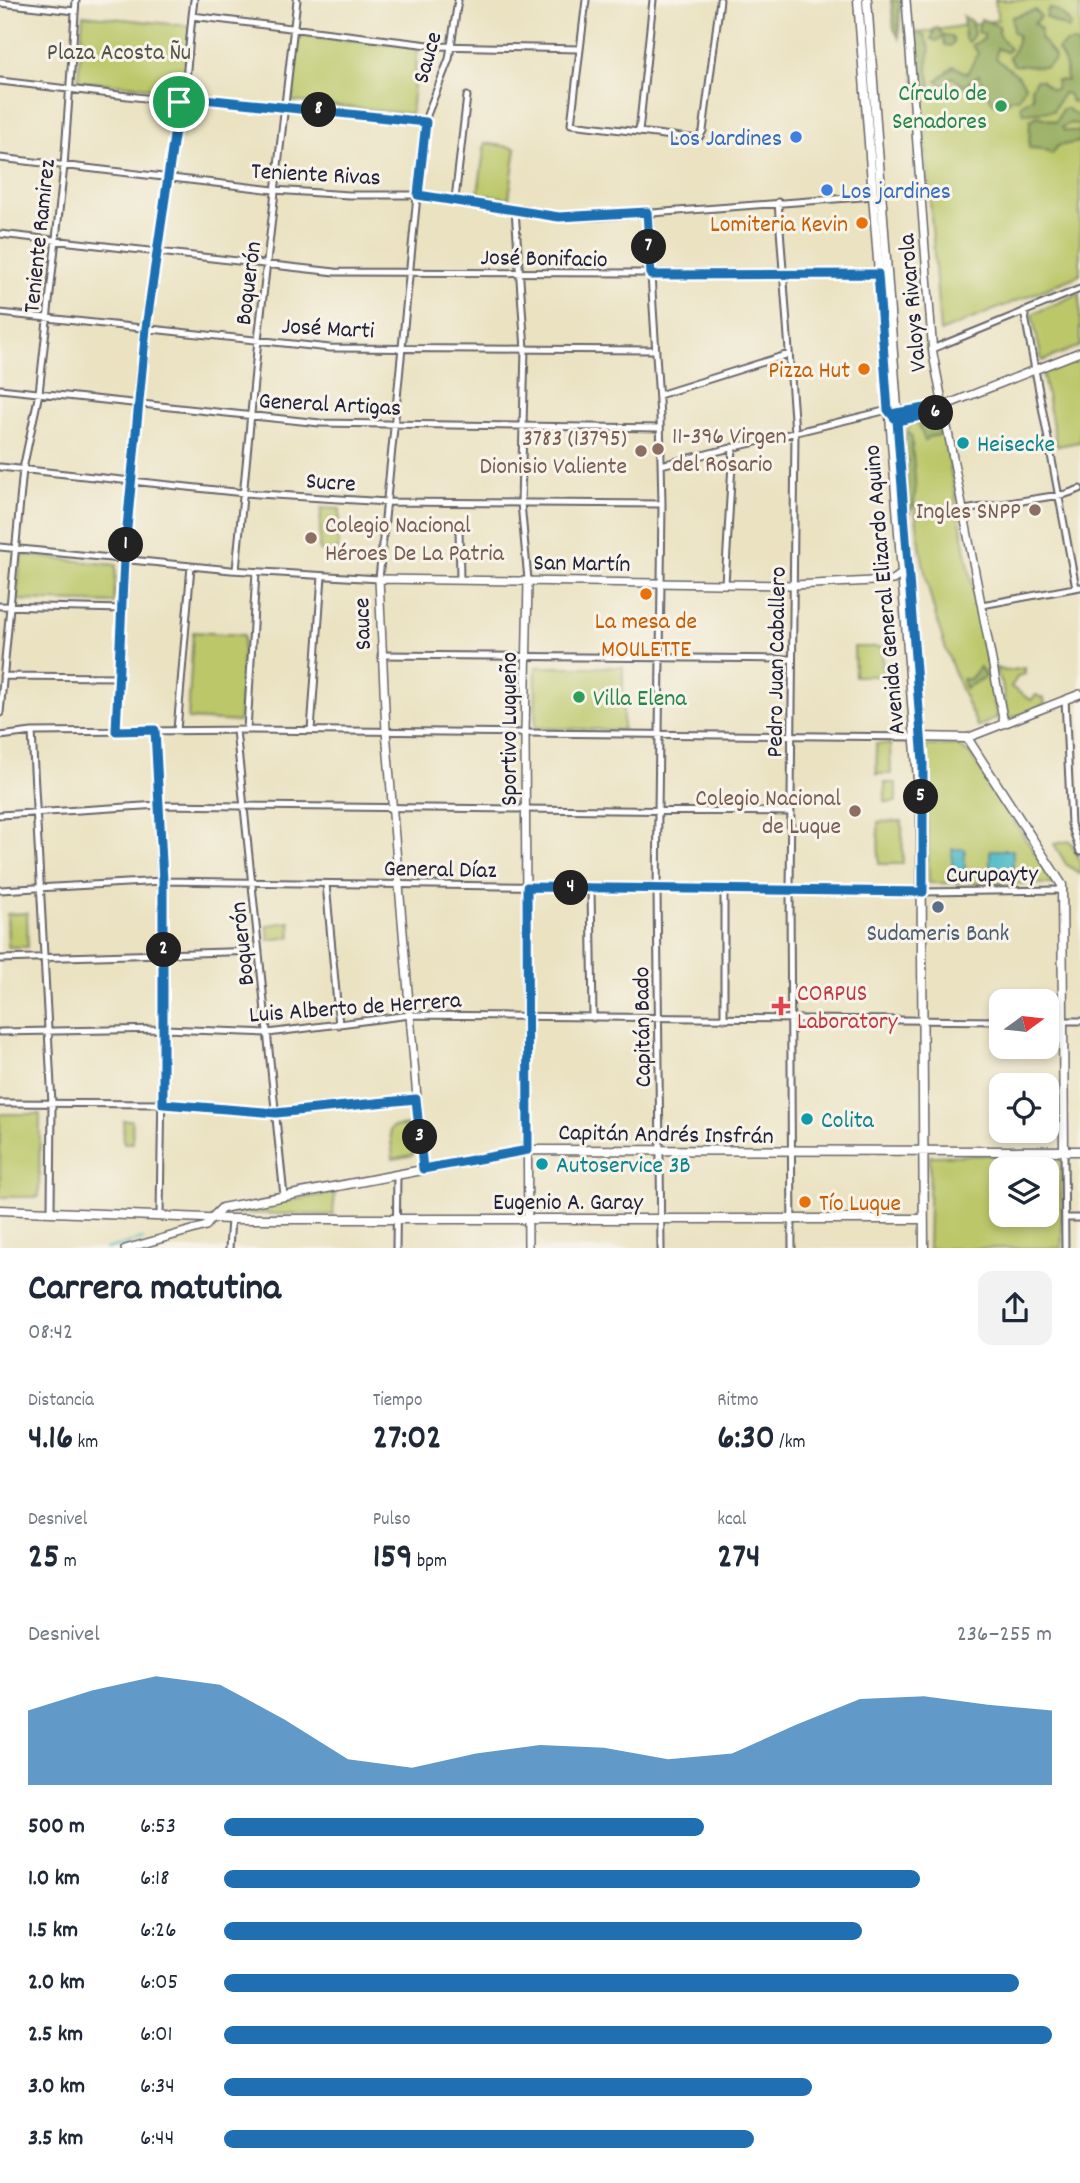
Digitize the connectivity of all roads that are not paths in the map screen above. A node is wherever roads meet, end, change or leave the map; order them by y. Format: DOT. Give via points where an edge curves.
graph roads {
  1 [pos="76,0"];
  2 [pos="194,0"];
  3 [pos="297,0"];
  4 [pos="458,0"];
  5 [pos="586,0"];
  6 [pos="653,0"];
  7 [pos="720,0"];
  8 [pos="858,0"];
  9 [pos="867,0"];
  10 [pos="906,0"];
  11 [pos="0,3"];
  12 [pos="75,11"];
  13 [pos="192,14"];
  14 [pos="293,30"];
  15 [pos="452,44"];
  16 [pos="579,49"];
  17 [pos="0,81"];
  18 [pos="69,88"];
  19 [pos="467,96"];
  20 [pos="181,101"];
  21 [pos="284,106"];
  22 [pos="426,122"];
  23 [pos="639,132"];
  24 [pos="0,158"];
  25 [pos="64,166"];
  26 [pos="170,178"];
  27 [pos="274,190"];
  28 [pos="418,195"];
  29 [pos="877,195"];
  30 [pos="455,199"];
  31 [pos="778,202"];
  32 [pos="515,209"];
  33 [pos="647,212"];
  34 [pos="0,234"];
  35 [pos="55,241"];
  36 [pos="158,253"];
  37 [pos="267,264"];
  38 [pos="411,273"];
  39 [pos="519,274"];
  40 [pos="878,274"];
  41 [pos="651,275"];
  42 [pos="784,275"];
  43 [pos="1080,289"];
  44 [pos="1024,311"];
  45 [pos="0,313"];
  46 [pos="47,318"];
  47 [pos="146,328"];
  48 [pos="258,340"];
  49 [pos="403,348"];
  50 [pos="524,349"];
  51 [pos="932,349"];
  52 [pos="656,350"];
  53 [pos="1080,352"];
  54 [pos="789,354"];
  55 [pos="1037,369"];
  56 [pos="0,389"];
  57 [pos="39,393"];
  58 [pos="659,395"];
  59 [pos="141,406"];
  60 [pos="944,407"];
  61 [pos="894,415"];
  62 [pos="252,417"];
  63 [pos="395,425"];
  64 [pos="522,426"];
  65 [pos="660,428"];
  66 [pos="795,432"];
  67 [pos="733,447"];
  68 [pos="661,465"];
  69 [pos="0,467"];
  70 [pos="23,469"];
  71 [pos="133,482"];
  72 [pos="1080,489"];
  73 [pos="244,493"];
  74 [pos="1060,495"];
  75 [pos="387,502"];
  76 [pos="521,503"];
  77 [pos="662,504"];
  78 [pos="964,510"];
  79 [pos="459,527"];
  80 [pos="0,547"];
  81 [pos="15,549"];
  82 [pos="124,559"];
  83 [pos="191,566"];
  84 [pos="909,568"];
  85 [pos="236,570"];
  86 [pos="256,572"];
  87 [pos="901,575"];
  88 [pos="322,576"];
  89 [pos="379,579"];
  90 [pos="460,580"];
  91 [pos="528,580"];
  92 [pos="661,582"];
  93 [pos="726,583"];
  94 [pos="794,585"];
  95 [pos="1078,587"];
  96 [pos="0,606"];
  97 [pos="10,606"];
  98 [pos="982,606"];
  99 [pos="122,609"];
  100 [pos="382,655"];
  101 [pos="526,655"];
  102 [pos="659,657"];
  103 [pos="793,659"];
  104 [pos="2,676"];
  105 [pos="118,677"];
  106 [pos="1080,694"];
  107 [pos="1065,699"];
  108 [pos="0,713"];
  109 [pos="1004,723"];
  110 [pos="155,730"];
  111 [pos="177,730"];
  112 [pos="236,730"];
  113 [pos="249,730"];
  114 [pos="311,730"];
  115 [pos="116,731"];
  116 [pos="386,731"];
  117 [pos="32,732"];
  118 [pos="525,733"];
  119 [pos="659,734"];
  120 [pos="0,736"];
  121 [pos="792,736"];
  122 [pos="918,737"];
  123 [pos="967,738"];
  124 [pos="159,805"];
  125 [pos="244,806"];
  126 [pos="393,809"];
  127 [pos="528,811"];
  128 [pos="659,812"];
  129 [pos="791,812"];
  130 [pos="37,813"];
  131 [pos="0,815"];
  132 [pos="1080,852"];
  133 [pos="163,881"];
  134 [pos="252,882"];
  135 [pos="326,884"];
  136 [pos="399,885"];
  137 [pos="527,887"];
  138 [pos="40,888"];
  139 [pos="591,888"];
  140 [pos="657,889"];
  141 [pos="0,890"];
  142 [pos="724,890"];
  143 [pos="790,890"];
  144 [pos="1063,890"];
  145 [pos="923,892"];
  146 [pos="259,951"];
  147 [pos="164,953"];
  148 [pos="44,957"];
  149 [pos="0,958"];
  150 [pos="410,1015"];
  151 [pos="527,1016"];
  152 [pos="593,1018"];
  153 [pos="659,1019"];
  154 [pos="724,1019"];
  155 [pos="791,1020"];
  156 [pos="989,1021"];
  157 [pos="1059,1021"];
  158 [pos="1064,1021"];
  159 [pos="1080,1021"];
  160 [pos="923,1022"];
  161 [pos="339,1025"];
  162 [pos="164,1029"];
  163 [pos="47,1031"];
  164 [pos="0,1032"];
  165 [pos="268,1033"];
  166 [pos="416,1099"];
  167 [pos="0,1103"];
  168 [pos="52,1104"];
  169 [pos="163,1104"];
  170 [pos="276,1113"];
  171 [pos="528,1150"];
  172 [pos="1063,1151"];
  173 [pos="1080,1151"];
  174 [pos="661,1152"];
  175 [pos="923,1152"];
  176 [pos="792,1153"];
  177 [pos="423,1169"];
  178 [pos="397,1175"];
  179 [pos="284,1196"];
  180 [pos="0,1210"];
  181 [pos="51,1211"];
  182 [pos="160,1215"];
  183 [pos="213,1217"];
  184 [pos="1065,1218"];
  185 [pos="1080,1218"];
  186 [pos="231,1219"];
  187 [pos="923,1219"];
  188 [pos="397,1220"];
  189 [pos="528,1220"];
  190 [pos="661,1220"];
  191 [pos="792,1220"];
  192 [pos="125,1248"];
  193 [pos="229,1248"];
  194 [pos="396,1248"];
  195 [pos="528,1248"];
  196 [pos="661,1248"];
  197 [pos="792,1248"];
  198 [pos="924,1248"];
  199 [pos="1065,1248"];
  1 -- 12 [label="street, Teniente Ramirez"];
  2 -- 13 [label="street"];
  3 -- 14 [label="street, Boquerón"];
  4 -- 15 [label="street, Sauce"];
  5 -- 16 [label="street"];
  6 -- 23 [label="street"];
  7 -- 23 [label="street" via="703,131 698,139"];
  8 -- 29 [label="main road, Avenida General Elizardo Aquino"];
  9 -- 29 [label="main road, Avenida General Elizardo Aquino"];
  10 -- 51 [label="street, Valoys Rivarola"];
  11 -- 12 [label="street"];
  12 -- 18 [label="street, Teniente Ramirez"];
  13 -- 14 [label="street"];
  13 -- 20 [label="street"];
  14 -- 15 [label="street"];
  14 -- 21 [label="street, Boquerón"];
  15 -- 16 [label="street"];
  15 -- 22 [label="street, Sauce"];
  16 -- 23 [label="street" via="571,124"];
  17 -- 18 [label="street"];
  18 -- 20 [label="street"];
  18 -- 25 [label="street, Teniente Ramirez"];
  19 -- 30 [label="street"];
  20 -- 21 [label="street" via="194,98"];
  20 -- 26 [label="street"];
  21 -- 22 [label="street"];
  21 -- 27 [label="street, Boquerón"];
  22 -- 28 [label="street, Sauce"];
  24 -- 25 [label="street, Teniente Rivas"];
  25 -- 26 [label="street, Teniente Rivas"];
  25 -- 35 [label="street, Teniente Ramirez"];
  26 -- 27 [label="street, Teniente Rivas"];
  26 -- 36 [label="street"];
  27 -- 28 [label="street, Teniente Rivas"];
  27 -- 37 [label="street, Boquerón"];
  28 -- 30 [label="street, Teniente Rivas"];
  28 -- 38 [label="street, Sauce"];
  29 -- 31 [label="street, Teniente Rivas"];
  29 -- 40 [label="main road, Avenida General Elizardo Aquino"];
  29 -- 61 [label="main road, Avenida General Elizardo Aquino"];
  30 -- 32 [label="street, Teniente Rivas"];
  31 -- 33 [label="street, Teniente Rivas"];
  31 -- 42 [label="street, Pedro Juan Caballero"];
  32 -- 33 [label="street, Teniente Rivas" via="559,217"];
  32 -- 39 [label="street, Sportivo Luqueño"];
  33 -- 41 [label="street, Capitán Bado"];
  34 -- 35 [label="street, José Bonifacio"];
  35 -- 36 [label="street, José Bonifacio"];
  35 -- 46 [label="street, Teniente Ramirez"];
  36 -- 37 [label="street, José Bonifacio"];
  36 -- 47 [label="street"];
  37 -- 38 [label="street, José Bonifacio" via="335,272"];
  37 -- 48 [label="street, Boquerón"];
  38 -- 39 [label="street, José Bonifacio"];
  38 -- 49 [label="street, Sauce"];
  39 -- 41 [label="street, José Bonifacio"];
  39 -- 50 [label="street, Sportivo Luqueño"];
  40 -- 42 [label="street, José Bonifacio"];
  40 -- 61 [label="main road, Avenida General Elizardo Aquino"];
  41 -- 42 [label="street, José Bonifacio"];
  41 -- 52 [label="street, Capitán Bado"];
  42 -- 54 [label="street, Pedro Juan Caballero"];
  43 -- 44 [label="street"];
  44 -- 51 [label="street"];
  44 -- 55 [label="street"];
  45 -- 46 [label="street, José Marti"];
  46 -- 47 [label="street, José Marti"];
  46 -- 57 [label="street, Teniente Ramirez"];
  47 -- 48 [label="street, José Marti"];
  47 -- 59 [label="street"];
  48 -- 49 [label="street, José Marti" via="330,348"];
  48 -- 62 [label="street, Boquerón"];
  49 -- 50 [label="street, José Marti"];
  49 -- 63 [label="street, Sauce"];
  50 -- 52 [label="street, José Marti"];
  50 -- 64 [label="street, Sportivo Luqueño"];
  51 -- 60 [label="street, Valoys Rivarola"];
  52 -- 58 [label="street, Capitán Bado"];
  53 -- 55 [label="street"];
  54 -- 58 [label="street"];
  54 -- 66 [label="street, Pedro Juan Caballero"];
  55 -- 60 [label="street"];
  55 -- 74 [label="street"];
  56 -- 57 [label="street, General Artigas"];
  57 -- 59 [label="street, General Artigas"];
  57 -- 70 [label="street, Teniente Ramirez"];
  58 -- 65 [label="street, Capitán Bado"];
  59 -- 62 [label="street, General Artigas"];
  59 -- 71 [label="street"];
  60 -- 61 [label="street"];
  60 -- 78 [label="street, Valoys Rivarola"];
  61 -- 66 [label="street"];
  61 -- 84 [label="main road, Avenida General Elizardo Aquino"];
  61 -- 87 [label="main road, Avenida General Elizardo Aquino"];
  62 -- 63 [label="street, General Artigas"];
  62 -- 73 [label="street, Boquerón"];
  63 -- 64 [label="street, General Artigas"];
  63 -- 75 [label="street, Sauce"];
  64 -- 65 [label="street, General Artigas"];
  64 -- 76 [label="street, Sportivo Luqueño"];
  65 -- 68 [label="street, Capitán Bado"];
  66 -- 67 [label="street"];
  66 -- 94 [label="street, Pedro Juan Caballero"];
  67 -- 68 [label="street"];
  67 -- 93 [label="street"];
  68 -- 77 [label="street, Capitán Bado"];
  69 -- 70 [label="street, Sucre"];
  70 -- 71 [label="street, Sucre"];
  70 -- 81 [label="street, Teniente Ramirez"];
  71 -- 73 [label="street, Sucre"];
  71 -- 82 [label="street"];
  72 -- 74 [label="street"];
  73 -- 75 [label="street, Sucre"];
  73 -- 85 [label="street, Boquerón"];
  74 -- 78 [label="street"];
  74 -- 95 [label="street"];
  75 -- 76 [label="street, Sucre"];
  75 -- 89 [label="street, Sauce"];
  76 -- 77 [label="street, Sucre"];
  76 -- 91 [label="street, Sportivo Luqueño"];
  77 -- 92 [label="street, Capitán Bado"];
  78 -- 98 [label="street, Valoys Rivarola"];
  79 -- 90 [label="street"];
  80 -- 81 [label="street, San Martín"];
  81 -- 82 [label="street, San Martín"];
  81 -- 97 [label="street, Teniente Ramirez"];
  82 -- 83 [label="street, San Martín"];
  82 -- 99 [label="street"];
  83 -- 85 [label="street, San Martín"];
  83 -- 111 [label="street"];
  84 -- 87 [label="street"];
  84 -- 122 [label="main road, Avenida General Elizardo Aquino"];
  85 -- 86 [label="street, San Martín"];
  86 -- 88 [label="street, San Martín"];
  86 -- 113 [label="street"];
  87 -- 94 [label="street, San Martín" via="893,580"];
  87 -- 122 [label="main road, Avenida General Elizardo Aquino"];
  88 -- 89 [label="street, San Martín"];
  88 -- 114 [label="street"];
  89 -- 90 [label="street, San Martín"];
  89 -- 100 [label="street, Sauce"];
  90 -- 91 [label="street, San Martín"];
  91 -- 92 [label="street, San Martín"];
  91 -- 101 [label="street, Sportivo Luqueño"];
  92 -- 93 [label="street, San Martín"];
  92 -- 102 [label="street, Capitán Bado"];
  93 -- 94 [label="street, San Martín"];
  94 -- 103 [label="street, Pedro Juan Caballero"];
  95 -- 98 [label="street"];
  96 -- 97 [label="street"];
  97 -- 99 [label="street"];
  97 -- 104 [label="street, Teniente Ramirez"];
  98 -- 109 [label="street, Valoys Rivarola"];
  99 -- 105 [label="street"];
  100 -- 101 [label="street"];
  100 -- 116 [label="street, Sauce"];
  101 -- 102 [label="street"];
  101 -- 118 [label="street, Sportivo Luqueño"];
  102 -- 103 [label="street"];
  102 -- 119 [label="street, Capitán Bado"];
  103 -- 121 [label="street, Pedro Juan Caballero"];
  104 -- 105 [label="street"];
  104 -- 108 [label="street, Teniente Ramirez"];
  105 -- 115 [label="street"];
  106 -- 107 [label="street"];
  107 -- 109 [label="street"];
  107 -- 132 [label="street" via="1071,824"];
  109 -- 123 [label="street"];
  110 -- 111 [label="street"];
  110 -- 115 [label="street"];
  110 -- 124 [label="street"];
  111 -- 112 [label="street"];
  112 -- 113 [label="street"];
  112 -- 125 [label="street, Boquerón"];
  113 -- 114 [label="street"];
  114 -- 116 [label="street"];
  115 -- 117 [label="street"];
  116 -- 118 [label="street"];
  116 -- 126 [label="street, Sauce"];
  117 -- 120 [label="street"];
  117 -- 130 [label="street"];
  118 -- 119 [label="street"];
  118 -- 127 [label="street, Sportivo Luqueño"];
  119 -- 121 [label="street"];
  119 -- 128 [label="street, Capitán Bado"];
  121 -- 122 [label="street"];
  121 -- 129 [label="street, Pedro Juan Caballero"];
  122 -- 123 [label="main road"];
  122 -- 145 [label="main road, Avenida General Elizardo Aquino"];
  123 -- 144 [label="main road" via="1059,875"];
  124 -- 125 [label="street"];
  124 -- 130 [label="street"];
  124 -- 133 [label="street"];
  125 -- 126 [label="street"];
  125 -- 134 [label="street, Boquerón"];
  126 -- 127 [label="street"];
  126 -- 136 [label="street, Sauce"];
  127 -- 128 [label="street"];
  127 -- 137 [label="street, Sportivo Luqueño"];
  128 -- 129 [label="street"];
  128 -- 140 [label="street, Capitán Bado"];
  129 -- 143 [label="street, Pedro Juan Caballero"];
  130 -- 131 [label="street"];
  130 -- 138 [label="street"];
  133 -- 134 [label="street, General Díaz"];
  133 -- 138 [label="street, General Díaz"];
  133 -- 147 [label="street"];
  134 -- 135 [label="street, General Díaz"];
  134 -- 146 [label="street, Boquerón"];
  135 -- 136 [label="street, General Díaz"];
  135 -- 161 [label="street"];
  136 -- 137 [label="street, General Díaz"];
  136 -- 150 [label="street, Sauce"];
  137 -- 139 [label="street, General Díaz"];
  137 -- 151 [label="street, Sportivo Luqueño"];
  138 -- 141 [label="street, General Díaz"];
  138 -- 148 [label="street"];
  139 -- 140 [label="street, General Díaz"];
  139 -- 152 [label="street"];
  140 -- 142 [label="street, General Díaz"];
  140 -- 153 [label="street, Capitán Bado"];
  142 -- 143 [label="street, General Díaz"];
  142 -- 154 [label="street"];
  143 -- 145 [label="street, General Díaz"];
  143 -- 155 [label="street, Pedro Juan Caballero"];
  144 -- 145 [label="street, Curupayty"];
  144 -- 158 [label="main road"];
  145 -- 160 [label="main road, Avenida General Elizardo Aquino"];
  146 -- 147 [label="street"];
  146 -- 165 [label="street, Boquerón"];
  147 -- 148 [label="street"];
  147 -- 162 [label="street"];
  148 -- 149 [label="street"];
  148 -- 163 [label="street"];
  150 -- 151 [label="street, Luis Alberto de Herrera"];
  150 -- 161 [label="street, Luis Alberto de Herrera"];
  150 -- 166 [label="street, Sauce"];
  151 -- 152 [label="street, Luis Alberto de Herrera"];
  151 -- 171 [label="street, Sportivo Luqueño"];
  152 -- 153 [label="street, Luis Alberto de Herrera"];
  153 -- 154 [label="street, Luis Alberto de Herrera"];
  153 -- 174 [label="street, Capitán Bado"];
  154 -- 155 [label="street, Luis Alberto de Herrera"];
  155 -- 160 [label="street, Luis Alberto de Herrera"];
  155 -- 176 [label="street, Pedro Juan Caballero"];
  156 -- 160 [label="street, Luis Alberto de Herrera"];
  157 -- 158 [label="street"];
  158 -- 159 [label="street"];
  158 -- 172 [label="main road"];
  160 -- 175 [label="main road, Avenida General Elizardo Aquino"];
  161 -- 165 [label="street, Luis Alberto de Herrera"];
  162 -- 163 [label="street, Luis Alberto de Herrera"];
  162 -- 165 [label="street, Luis Alberto de Herrera"];
  162 -- 169 [label="street"];
  163 -- 164 [label="street, Luis Alberto de Herrera"];
  163 -- 168 [label="street"];
  165 -- 170 [label="street, Boquerón"];
  166 -- 170 [label="street"];
  166 -- 177 [label="street, Sauce"];
  167 -- 168 [label="street"];
  168 -- 169 [label="street"];
  168 -- 181 [label="street"];
  169 -- 170 [label="street"];
  169 -- 182 [label="street"];
  170 -- 179 [label="street, Boquerón"];
  171 -- 174 [label="main road, Capitán Andrés Insfrán"];
  171 -- 177 [label="main road, Capitán Andrés Insfrán"];
  171 -- 189 [label="street, Sportivo Luqueño"];
  172 -- 173 [label="main road, Capitán Andrés Insfrán"];
  172 -- 175 [label="main road, Capitán Andrés Insfrán"];
  172 -- 184 [label="street"];
  174 -- 176 [label="main road, Capitán Andrés Insfrán"];
  174 -- 190 [label="street, Capitán Bado"];
  175 -- 176 [label="main road, Capitán Andrés Insfrán"];
  175 -- 187 [label="main road, Avenida General Elizardo Aquino"];
  176 -- 191 [label="street, Pedro Juan Caballero"];
  177 -- 178 [label="main road, Capitán Andrés Insfrán"];
  178 -- 179 [label="main road, Capitán Andrés Insfrán"];
  178 -- 188 [label="street"];
  179 -- 183 [label="main road, Capitán Andrés Insfrán" via="222,1208"];
  180 -- 181 [label="main road, Capitán Andrés Insfrán"];
  181 -- 182 [label="main road, Capitán Andrés Insfrán"];
  182 -- 183 [label="main road, Capitán Andrés Insfrán"];
  183 -- 186 [label="main road, Eugenio A. Garay"];
  183 -- 192 [label="street" via="206,1226"];
  184 -- 185 [label="street"];
  184 -- 199 [label="street"];
  186 -- 188 [label="main road, Eugenio A. Garay"];
  186 -- 193 [label="street"];
  187 -- 191 [label="main road, Eugenio A. Garay"];
  187 -- 198 [label="main road, Avenida General Elizardo Aquino"];
  188 -- 189 [label="main road, Eugenio A. Garay"];
  188 -- 194 [label="street"];
  189 -- 190 [label="main road, Eugenio A. Garay"];
  189 -- 195 [label="street, Sportivo Luqueño"];
  190 -- 191 [label="main road, Eugenio A. Garay"];
  190 -- 196 [label="street, Capitán Bado"];
  191 -- 197 [label="street, Pedro Juan Caballero"];
}
